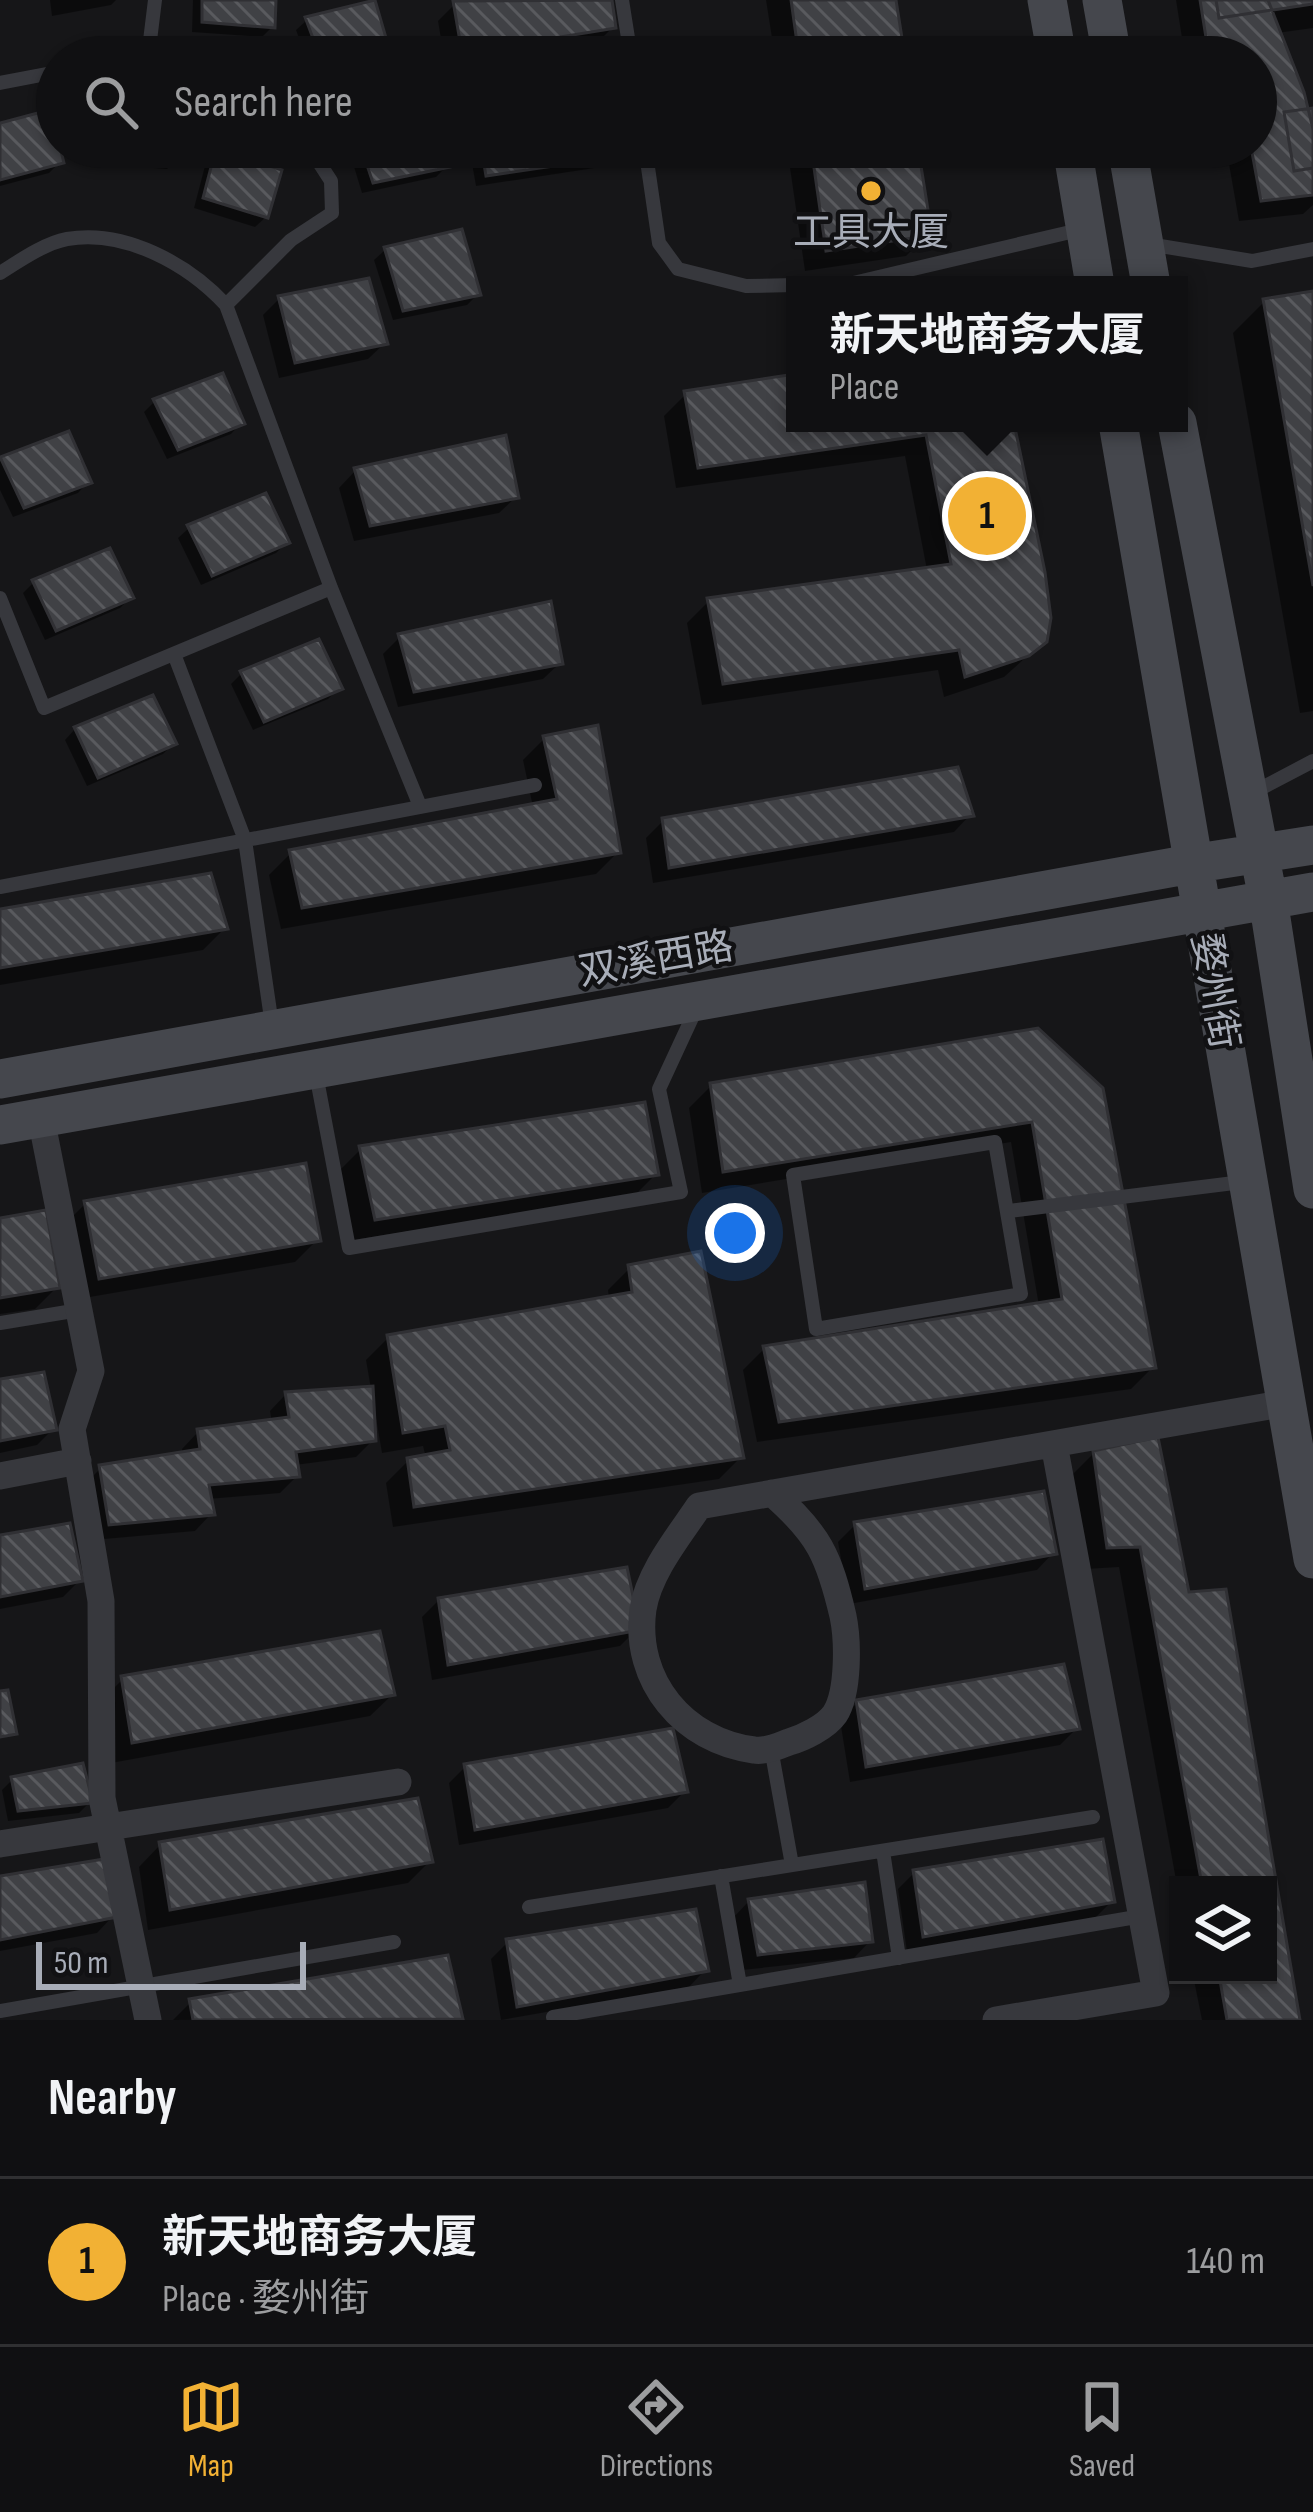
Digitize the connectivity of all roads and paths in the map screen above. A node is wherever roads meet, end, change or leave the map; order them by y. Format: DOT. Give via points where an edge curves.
graph roads {
  1 [pos="155,0"];
  2 [pos="622,0"];
  3 [pos="1047,0"];
  4 [pos="1102,0"];
  5 [pos="151,36"];
  6 [pos="628,36"];
  7 [pos="1053,36"];
  8 [pos="1108,36"];
  9 [pos="36,76"];
  10 [pos="0,83"];
  11 [pos="323,168"];
  12 [pos="648,168"];
  13 [pos="1075,168"];
  14 [pos="1130,168"];
  15 [pos="1085,229"];
  16 [pos="1143,243"];
  17 [pos="1313,249"];
  18 [pos="0,273"];
  19 [pos="883,276"];
  20 [pos="1093,276"];
  21 [pos="1149,276"];
  22 [pos="786,285"];
  23 [pos="226,305"];
  24 [pos="1119,432"];
  25 [pos="1179,432"];
  26 [pos="331,588"];
  27 [pos="0,598"];
  28 [pos="3,616"];
  29 [pos="174,654"];
  30 [pos="1313,761"];
  31 [pos="535,785"];
  32 [pos="1246,796"];
  33 [pos="420,806"];
  34 [pos="244,840"];
  35 [pos="1313,845"];
  36 [pos="1259,855"];
  37 [pos="1191,864"];
  38 [pos="0,887"];
  39 [pos="1313,892"];
  40 [pos="1268,899"];
  41 [pos="1200,911"];
  42 [pos="700,1000"];
  43 [pos="273,1030"];
  44 [pos="315,1069"];
  45 [pos="0,1079"];
  46 [pos="40,1118"];
  47 [pos="0,1125"];
  48 [pos="1247,1181"];
  49 [pos="1313,1189"];
  50 [pos="1009,1210"];
  51 [pos="79,1310"];
  52 [pos="0,1323"];
  53 [pos="1286,1403"];
  54 [pos="1054,1444"];
  55 [pos="78,1461"];
  56 [pos="0,1476"];
  57 [pos="772,1493"];
  58 [pos="1313,1559"];
  59 [pos="771,1748"];
  60 [pos="398,1782"];
  61 [pos="1093,1817"];
  62 [pos="108,1828"];
  63 [pos="0,1844"];
  64 [pos="883,1851"];
  65 [pos="792,1865"];
  66 [pos="721,1876"];
  67 [pos="530,1907"];
  68 [pos="1142,1916"];
  69 [pos="394,1942"];
  70 [pos="898,1958"];
  71 [pos="740,1985"];
  72 [pos="141,1986"];
  73 [pos="0,2011"];
  74 [pos="553,2017"];
  75 [pos="148,2020"];
  76 [pos="996,2020"];
  1 -- 5 [label="lane"];
  2 -- 6 [label="lane"];
  3 -- 7 [label="main road"];
  4 -- 8 [label="main road"];
  9 -- 10 [label="lane"];
  11 -- 23 [label="lane" via="332,213 291,240"];
  12 -- 22 [label="lane" via="659,243 678,269 746,286"];
  13 -- 15 [label="main road"];
  14 -- 16 [label="main road"];
  15 -- 19 [label="lane"];
  15 -- 20 [label="main road"];
  16 -- 17 [label="lane" via="1252,260"];
  16 -- 21 [label="main road"];
  18 -- 23 [label="lane" via="65,239 113,240 166,258"];
  23 -- 26 [label="lane"];
  24 -- 37 [label="main road, 婺州街"];
  25 -- 32 [label="main road, 婺州街"];
  26 -- 29 [label="lane"];
  26 -- 33 [label="lane"];
  27 -- 28 [label="lane"];
  28 -- 29 [label="lane" via="44,708"];
  29 -- 34 [label="lane"];
  30 -- 32 [label="lane"];
  31 -- 33 [label="lane"];
  32 -- 36 [label="main road, 婺州街"];
  33 -- 34 [label="lane"];
  34 -- 38 [label="lane"];
  34 -- 43 [label="lane"];
  35 -- 36 [label="main road, 双溪西路"];
  36 -- 37 [label="main road, 双溪西路"];
  36 -- 40 [label="main road, 婺州街"];
  37 -- 41 [label="main road, 婺州街"];
  37 -- 43 [label="main road, 双溪西路"];
  39 -- 40 [label="main road, 双溪西路"];
  40 -- 41 [label="main road, 双溪西路"];
  40 -- 49 [label="main road, 婺州街"];
  41 -- 42 [label="main road, 双溪西路"];
  41 -- 48 [label="main road, 婺州街"];
  42 -- 44 [label="main road, 双溪西路"];
  42 -- 44 [label="lane" via="659,1089 682,1192 350,1248"];
  43 -- 45 [label="main road, 双溪西路"];
  44 -- 46 [label="main road, 双溪西路"];
  46 -- 47 [label="main road, 双溪西路"];
  46 -- 51 [label="street"];
  48 -- 50 [label="lane"];
  48 -- 53 [label="main road, 婺州街"];
  50 -- 50 [label="lane" via="995,1142 793,1175 816,1329 1022,1294"];
  51 -- 52 [label="lane"];
  51 -- 55 [label="street" via="92,1371 73,1429"];
  53 -- 54 [label="street"];
  53 -- 58 [label="main road, 婺州街"];
  54 -- 57 [label="street"];
  54 -- 68 [label="street"];
  55 -- 56 [label="street"];
  55 -- 62 [label="street" via="101,1601"];
  57 -- 59 [label="street" via="809,1525 832,1571 846,1628 846,1672 835,1714 803,1738"];
  57 -- 59 [label="street" via="699,1506 659,1567 643,1609 646,1666 673,1713 716,1740"];
  59 -- 65 [label="lane"];
  60 -- 62 [label="street"];
  61 -- 64 [label="lane"];
  62 -- 63 [label="street"];
  62 -- 72 [label="street"];
  64 -- 65 [label="lane"];
  64 -- 70 [label="lane"];
  65 -- 66 [label="lane"];
  66 -- 67 [label="lane"];
  66 -- 71 [label="lane"];
  68 -- 70 [label="lane"];
  68 -- 76 [label="street" via="1156,1993"];
  69 -- 72 [label="lane"];
  70 -- 71 [label="lane"];
  71 -- 74 [label="lane"];
  72 -- 73 [label="lane"];
  72 -- 75 [label="street"];
}
